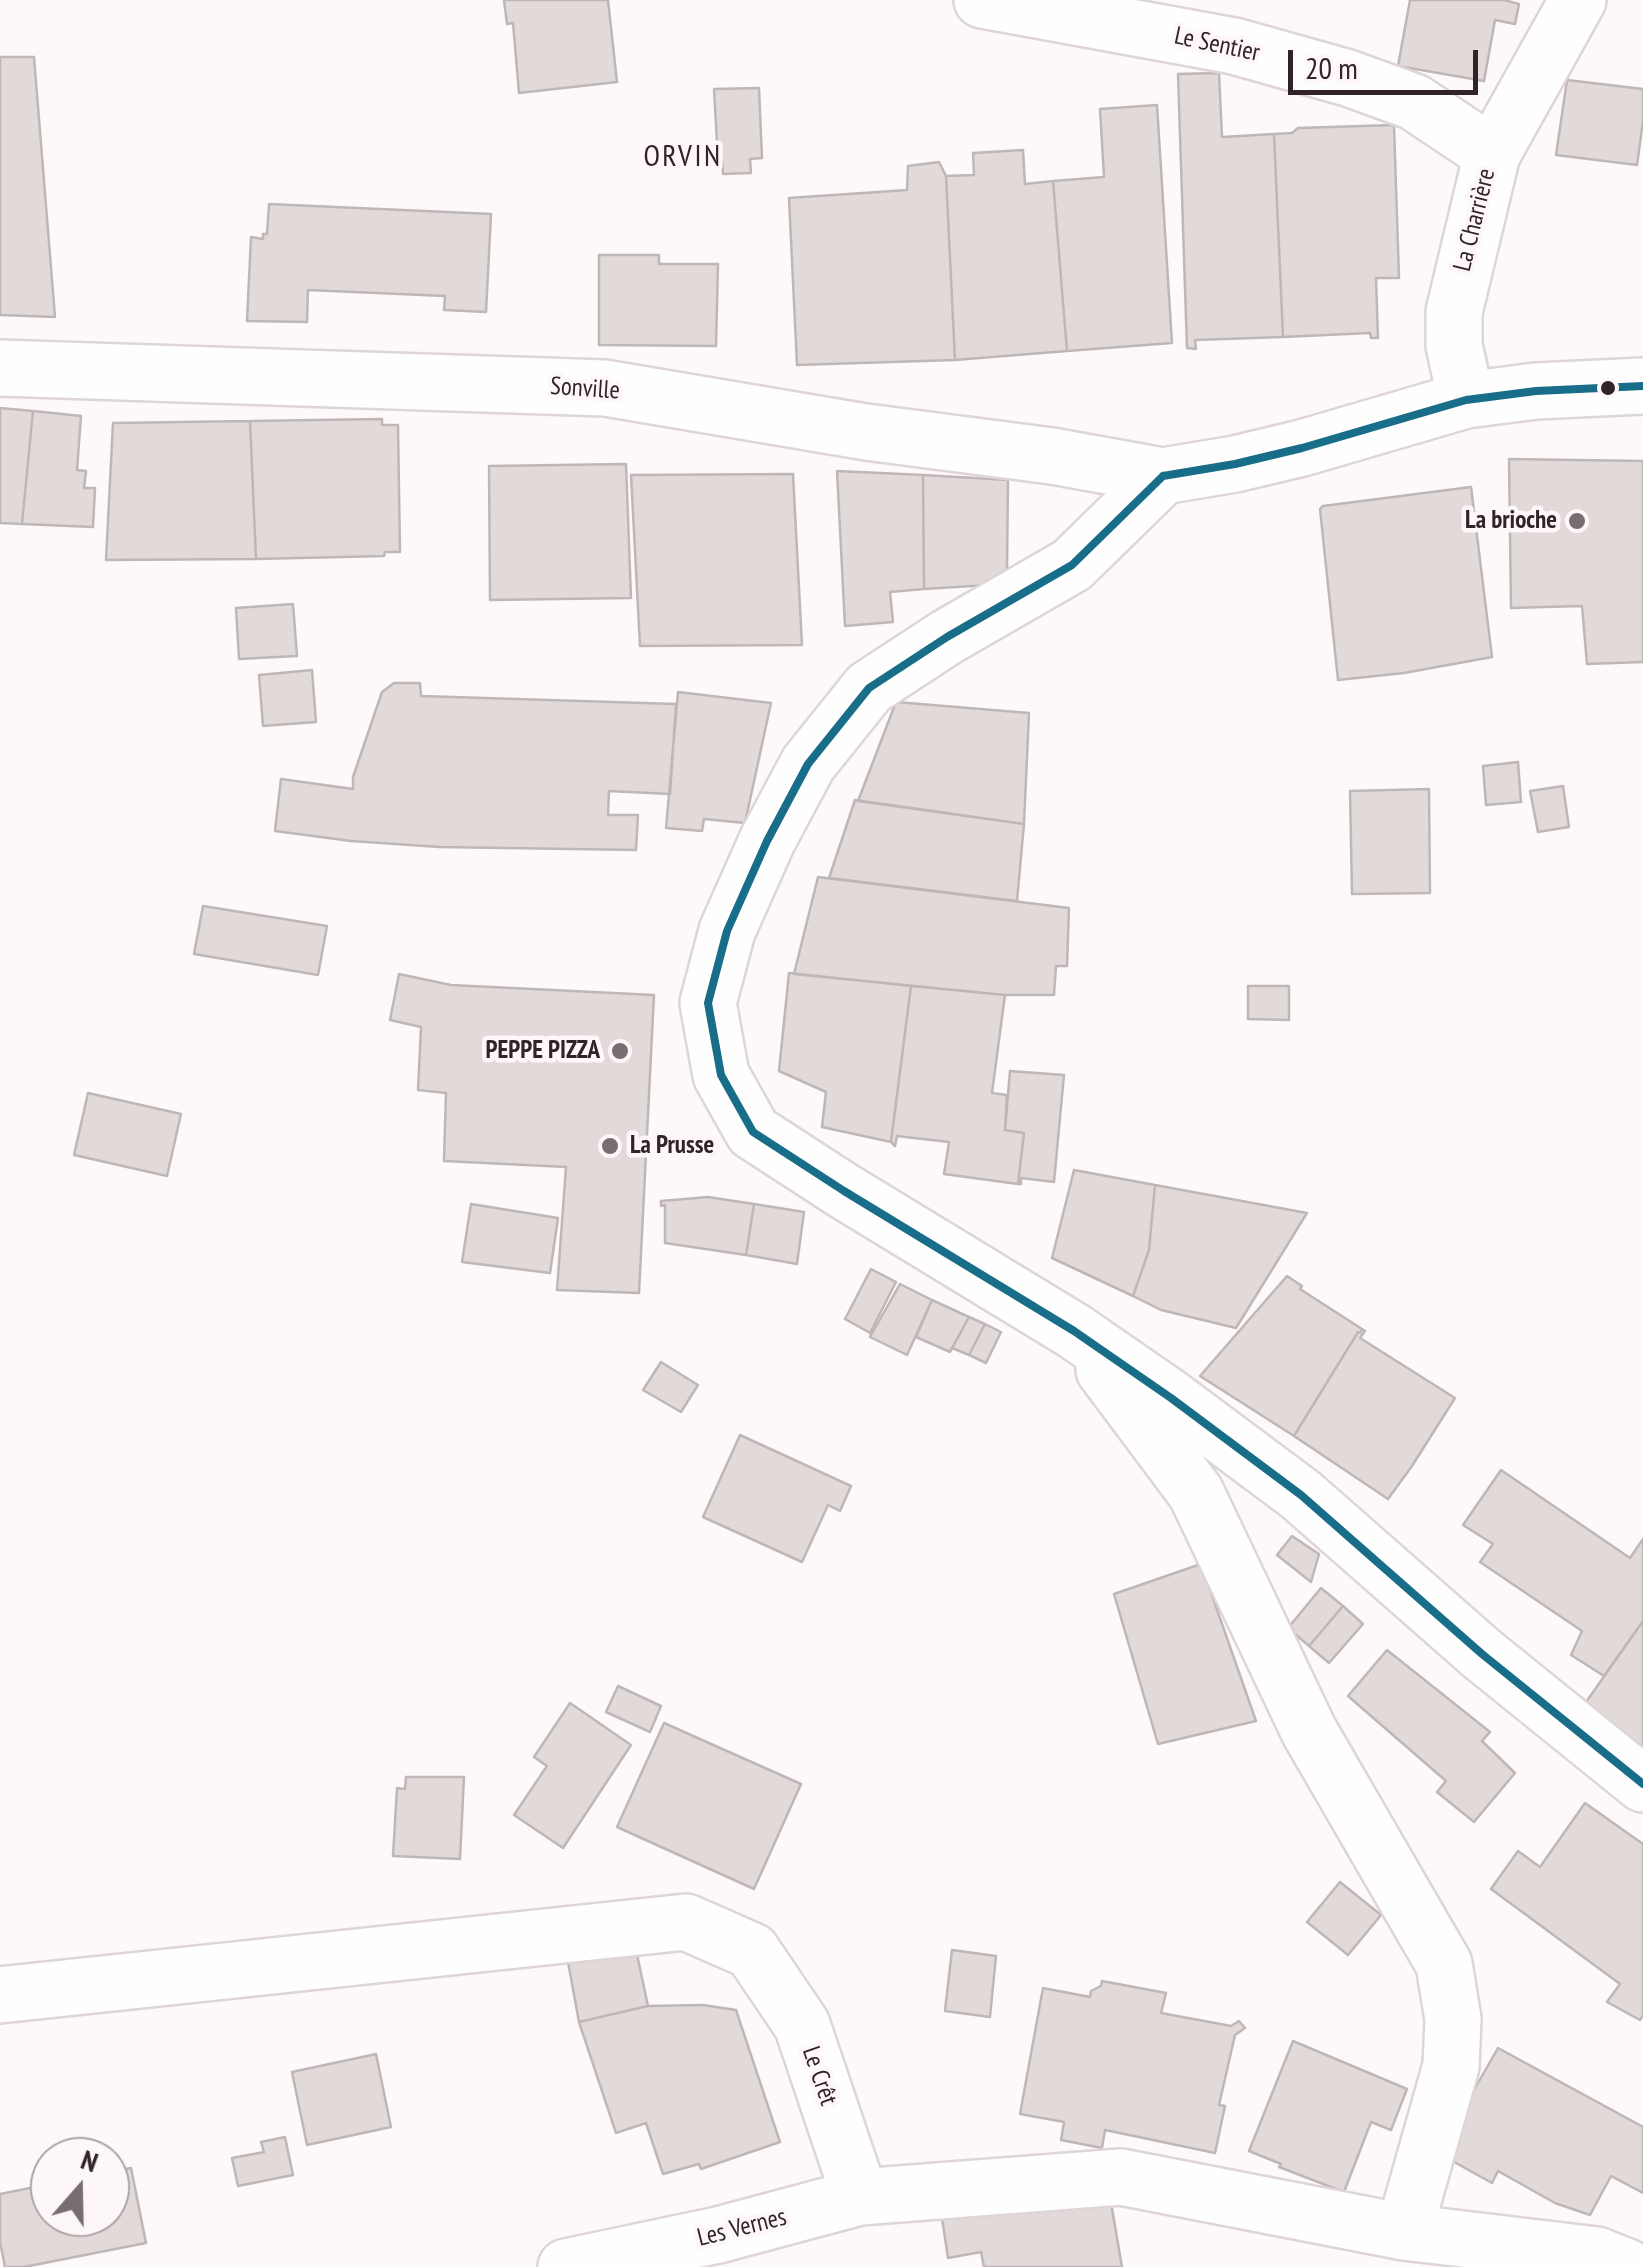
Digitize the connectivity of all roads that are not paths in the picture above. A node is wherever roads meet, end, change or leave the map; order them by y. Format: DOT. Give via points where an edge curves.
graph roads {
  1 [pos="982,0"];
  2 [pos="1578,0"];
  3 [pos="1492,154"];
  4 [pos="0,368"];
  5 [pos="1643,386"];
  6 [pos="1466,400"];
  7 [pos="1163,476"];
  8 [pos="1074,1332"];
  9 [pos="1643,1784"];
  10 [pos="0,1994"];
  11 [pos="860,2198"];
  12 [pos="1404,2232"];
  13 [pos="566,2267"];
  14 [pos="1628,2267"];
  1 -- 3 [label="street, Le Sentier" via="1234,46 1348,78 1414,102"];
  2 -- 3 [label="street, La Charrière"];
  3 -- 6 [label="street, La Charrière" via="1454,312"];
  4 -- 7 [label="street, Sonville" via="605,388"];
  5 -- 6 [label="street"];
  6 -- 7 [label="street" via="1302,448"];
  7 -- 8 [label="street" via="1072,564 869,688 808,764 767,841 728,931 708,1003 722,1074 754,1132"];
  8 -- 9 [label="street" via="1301,1495"];
  8 -- 12 [label="street" via="1196,1493 1309,1731 1444,1964 1454,2019 1451,2066"];
  10 -- 11 [label="street, Le Crêt" via="686,1922 752,1951 802,2026"];
  11 -- 12 [label="street" via="1121,2176"];
  11 -- 13 [label="street, Les Vernes"];
  12 -- 14 [label="street" via="1597,2255"];
}
